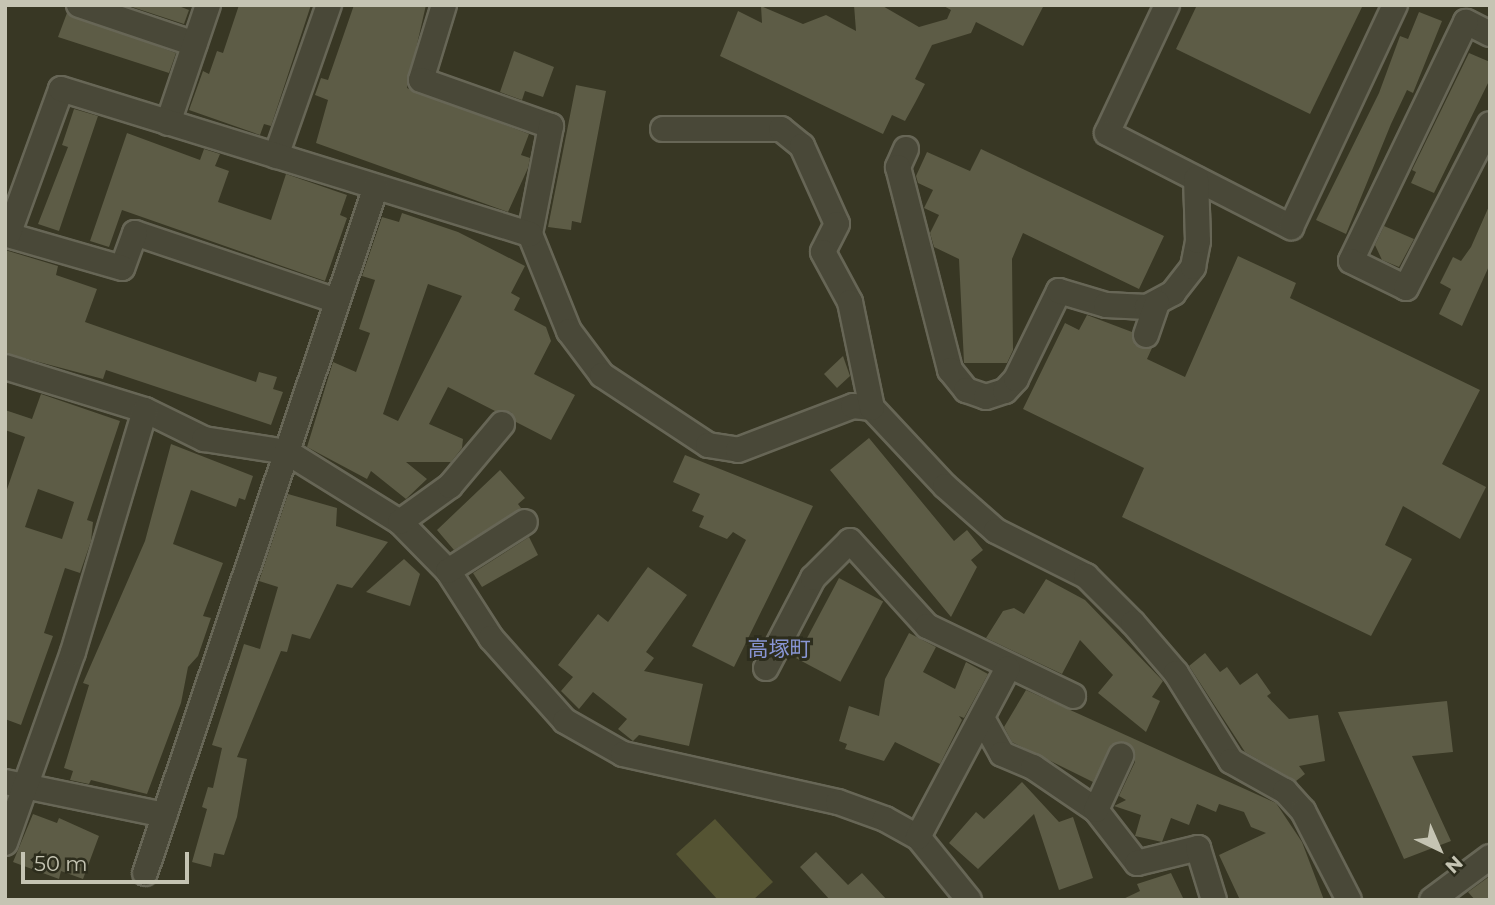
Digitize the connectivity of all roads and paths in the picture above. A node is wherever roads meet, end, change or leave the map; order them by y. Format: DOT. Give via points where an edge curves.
graph roads {
  1 [pos="79,5"];
  2 [pos="208,5"];
  3 [pos="329,5"];
  4 [pos="444,5"];
  5 [pos="1167,5"];
  6 [pos="1395,5"];
  7 [pos="1490,34"];
  8 [pos="195,44"];
  9 [pos="168,122"];
  10 [pos="1490,124"];
  11 [pos="663,129"];
  12 [pos="905,149"];
  13 [pos="276,156"];
  14 [pos="1196,179"];
  15 [pos="376,187"];
  16 [pos="530,234"];
  17 [pos="337,301"];
  18 [pos="1157,303"];
  19 [pos="1146,335"];
  20 [pos="6,368"];
  21 [pos="872,408"];
  22 [pos="145,410"];
  23 [pos="502,424"];
  24 [pos="287,452"];
  25 [pos="400,522"];
  26 [pos="525,522"];
  27 [pos="449,571"];
  28 [pos="766,668"];
  29 [pos="1009,668"];
  30 [pos="1073,696"];
  31 [pos="982,718"];
  32 [pos="1121,757"];
  33 [pos="14,784"];
  34 [pos="1096,810"];
  35 [pos="165,815"];
  36 [pos="918,836"];
  37 [pos="5,843"];
  38 [pos="1490,857"];
  39 [pos="145,873"];
  40 [pos="969,900"];
  41 [pos="1214,900"];
  42 [pos="1349,900"];
  43 [pos="1432,900"];
  1 -- 8 [label="street"];
  2 -- 8 [label="street"];
  3 -- 13 [label="street"];
  4 -- 16 [label="street" via="421,80 551,126"];
  5 -- 14 [label="street" via="1107,133"];
  6 -- 14 [label="street" via="1291,227"];
  7 -- 10 [label="street" via="1466,22 1351,261 1406,288"];
  8 -- 9 [label="street"];
  9 -- 13 [label="street"];
  9 -- 17 [label="street" via="61,89 8,235 121,268 135,233"];
  11 -- 21 [label="street" via="781,129 802,146 837,224 823,253 850,302"];
  12 -- 18 [label="street" via="898,167 950,370 966,390 986,397 1004,391 1016,379 1059,291 1106,305"];
  13 -- 15 [label="street"];
  14 -- 18 [label="street" via="1198,241 1193,267 1173,293"];
  15 -- 16 [label="street"];
  15 -- 17 [label="street"];
  16 -- 21 [label="street" via="582,355 627,394 708,445 738,450 853,406"];
  17 -- 24 [label="street"];
  18 -- 19 [label="street"];
  20 -- 22 [label="street"];
  21 -- 42 [label="street" via="945,486 996,531 1086,576 1133,623 1176,673 1231,761 1285,791 1303,811"];
  22 -- 24 [label="street" via="204,439"];
  22 -- 33 [label="street" via="73,652"];
  23 -- 25 [label="street" via="450,486"];
  24 -- 25 [label="street"];
  24 -- 35 [label="street"];
  25 -- 27 [label="street"];
  26 -- 27 [label="street"];
  27 -- 36 [label="street" via="491,638 565,721 623,754 838,802"];
  28 -- 29 [label="street" via="813,578 850,541 926,626"];
  29 -- 30 [label="street"];
  29 -- 31 [label="street"];
  31 -- 34 [label="street" via="1002,754 1033,767"];
  31 -- 36 [label="street"];
  32 -- 34 [label="street"];
  33 -- 35 [label="street"];
  33 -- 37 [label="street"];
  34 -- 41 [label="street" via="1137,863 1198,848"];
  35 -- 39 [label="street"];
  36 -- 40 [label="street"];
  38 -- 43 [label="street"];
}
